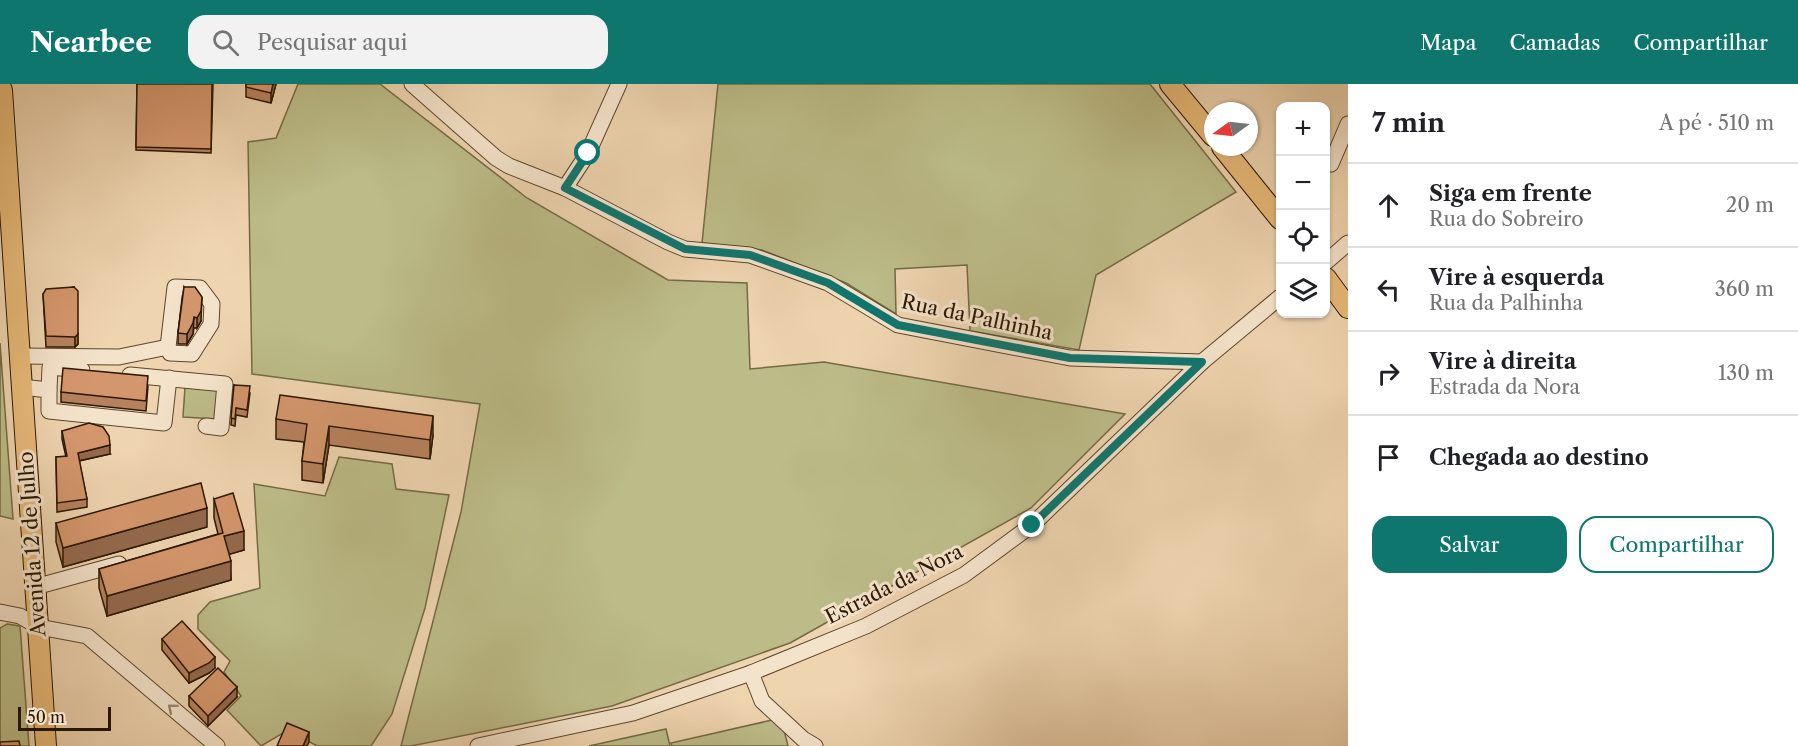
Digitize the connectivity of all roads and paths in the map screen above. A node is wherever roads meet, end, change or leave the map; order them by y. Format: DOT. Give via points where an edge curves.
graph roads {
  1 [pos="412,84"];
  2 [pos="619,84"];
  3 [pos="1170,84"];
  4 [pos="5,88"];
  5 [pos="1348,124"];
  6 [pos="1204,125"];
  7 [pos="1229,156"];
  8 [pos="1331,164"];
  9 [pos="565,188"];
  10 [pos="1276,213"];
  11 [pos="1348,243"];
  12 [pos="1330,259"];
  13 [pos="1330,278"];
  14 [pos="1330,283"];
  15 [pos="1348,299"];
  16 [pos="1276,301"];
  17 [pos="1348,308"];
  18 [pos="168,347"];
  19 [pos="18,356"];
  20 [pos="1202,362"];
  21 [pos="169,378"];
  22 [pos="21,387"];
  23 [pos="49,390"];
  24 [pos="206,426"];
  25 [pos="137,560"];
  26 [pos="35,587"];
  27 [pos="0,612"];
  28 [pos="39,627"];
  29 [pos="751,673"];
  30 [pos="46,746"];
  31 [pos="217,746"];
  32 [pos="478,746"];
  33 [pos="815,746"];
  1 -- 9 [label="street, Rua da Palhinha" via="496,158"];
  2 -- 9 [label="street" via="588,153"];
  3 -- 6 [label="main road"];
  4 -- 19 [label="main road, Avenida 12 de Julho"];
  5 -- 8 [label="street"];
  7 -- 10 [label="main road"];
  9 -- 20 [label="street, Rua da Palhinha" via="685,249 750,255 828,283 898,325 1070,358"];
  11 -- 12 [label="street"];
  13 -- 15 [label="main road"];
  14 -- 17 [label="main road"];
  16 -- 20 [label="street, Estrada da Nora"];
  18 -- 18 [label="street" via="175,287 200,288 212,304 211,324 192,354 170,353"];
  18 -- 19 [label="street" via="119,357"];
  19 -- 22 [label="main road, Avenida 12 de Julho"];
  20 -- 29 [label="street, Estrada da Nora" via="1032,525 964,575 866,626"];
  21 -- 23 [label="street" via="50,367"];
  21 -- 23 [label="street" via="164,423 49,411"];
  21 -- 24 [label="street" via="225,384 221,428"];
  22 -- 23 [label="street"];
  22 -- 26 [label="main road, Avenida 12 de Julho"];
  25 -- 26 [label="street"];
  26 -- 28 [label="main road, Avenida 12 de Julho"];
  27 -- 28 [label="street" via="20,616"];
  28 -- 30 [label="main road, Avenida 12 de Julho"];
  31 -- 28 [label="street, one-way" via="87,636"];
  29 -- 32 [label="street, Estrada da Nora" via="633,713"];
  29 -- 33 [label="street" via="762,701"];
}
